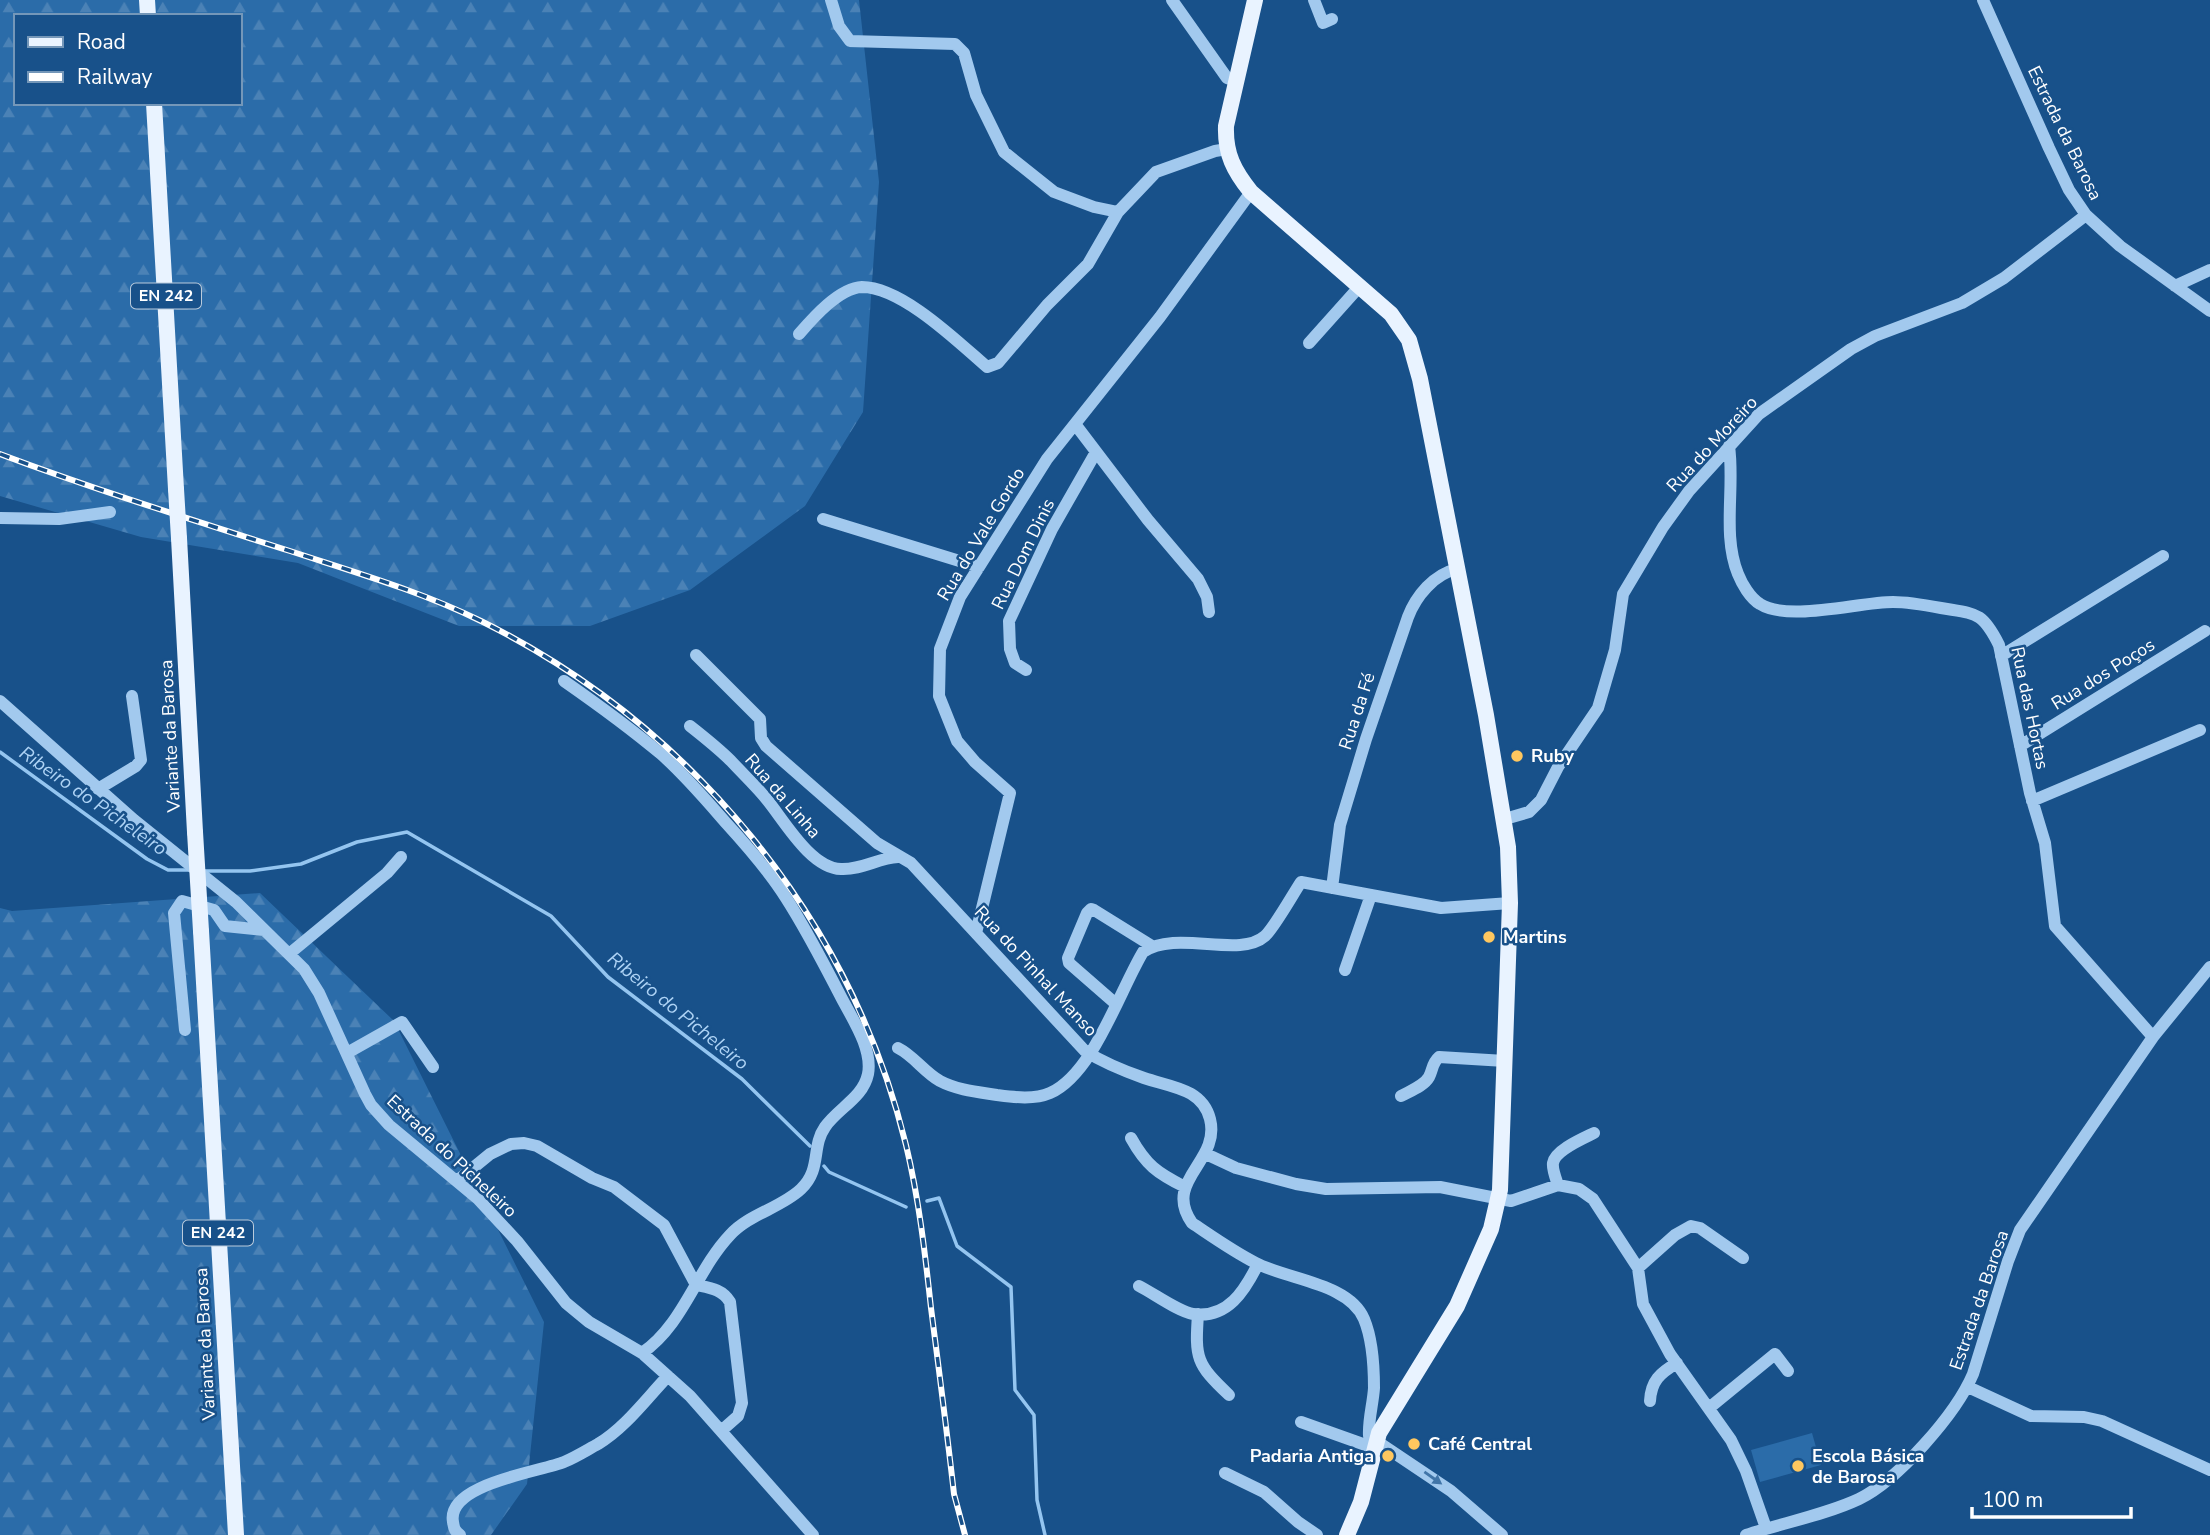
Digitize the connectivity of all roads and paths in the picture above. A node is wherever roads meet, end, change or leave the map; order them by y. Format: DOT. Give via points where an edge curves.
graph roads {
  1 [pos="831,0"];
  2 [pos="1172,0"];
  3 [pos="1255,0"];
  4 [pos="1314,0"];
  5 [pos="1983,0"];
  6 [pos="1332,19"];
  7 [pos="1236,81"];
  8 [pos="154,105"];
  9 [pos="1227,149"];
  10 [pos="1251,192"];
  11 [pos="1118,212"];
  12 [pos="2086,215"];
  13 [pos="2210,270"];
  14 [pos="1360,286"];
  15 [pos="2175,286"];
  16 [pos="2210,311"];
  17 [pos="799,334"];
  18 [pos="1309,343"];
  19 [pos="1075,424"];
  20 [pos="1729,446"];
  21 [pos="1096,452"];
  22 [pos="110,512"];
  23 [pos="0,518"];
  24 [pos="822,519"];
  25 [pos="2163,556"];
  26 [pos="979,567"];
  27 [pos="1457,569"];
  28 [pos="1209,612"];
  29 [pos="2205,631"];
  30 [pos="696,655"];
  31 [pos="2001,656"];
  32 [pos="1026,670"];
  33 [pos="564,681"];
  34 [pos="132,696"];
  35 [pos="0,701"];
  36 [pos="690,726"];
  37 [pos="2200,730"];
  38 [pos="2020,746"];
  39 [pos="98,789"];
  40 [pos="2032,801"];
  41 [pos="1505,819"];
  42 [pos="401,857"];
  43 [pos="898,857"];
  44 [pos="1332,888"];
  45 [pos="1371,895"];
  46 [pos="1510,903"];
  47 [pos="264,930"];
  48 [pos="976,933"];
  49 [pos="1152,946"];
  50 [pos="289,954"];
  51 [pos="2210,967"];
  52 [pos="1345,970"];
  53 [pos="1116,1004"];
  54 [pos="185,1030"];
  55 [pos="2153,1037"];
  56 [pos="898,1048"];
  57 [pos="346,1053"];
  58 [pos="1091,1054"];
  59 [pos="1505,1061"];
  60 [pos="433,1067"];
  61 [pos="1401,1096"];
  62 [pos="1594,1133"];
  63 [pos="1131,1138"];
  64 [pos="1206,1154"];
  65 [pos="457,1181"];
  66 [pos="1558,1185"];
  67 [pos="1185,1186"];
  68 [pos="1499,1199"];
  69 [pos="1743,1258"];
  70 [pos="1258,1265"];
  71 [pos="1638,1268"];
  72 [pos="696,1284"];
  73 [pos="1139,1286"];
  74 [pos="1198,1314"];
  75 [pos="642,1353"];
  76 [pos="1677,1363"];
  77 [pos="1788,1371"];
  78 [pos="668,1376"];
  79 [pos="1968,1387"];
  80 [pos="1229,1395"];
  81 [pos="1650,1401"];
  82 [pos="1709,1408"];
  83 [pos="1301,1422"];
  84 [pos="721,1431"];
  85 [pos="1375,1445"];
  86 [pos="2210,1470"];
  87 [pos="1225,1473"];
  88 [pos="1766,1528"];
  89 [pos="236,1535"];
  90 [pos="459,1535"];
  91 [pos="813,1535"];
  92 [pos="1317,1535"];
  93 [pos="1347,1535"];
  94 [pos="1502,1535"];
  95 [pos="1746,1535"];
  1 -- 11 [label="street" via="839,26 850,41 955,44 964,53 976,95 1004,152 1054,192"];
  2 -- 7 [label="street" via="1227,78"];
  3 -- 7 [label="main road"];
  4 -- 6 [label="street" via="1323,23"];
  5 -- 12 [label="street, Estrada da Barosa" via="2054,159"];
  7 -- 9 [label="main road" via="1226,125"];
  8 -- 89 [label="main road, Variante da Barosa / EN 242, bridge"];
  9 -- 10 [label="main road" via="1233,169"];
  9 -- 11 [label="street" via="1156,172"];
  10 -- 14 [label="main road"];
  10 -- 19 [label="street, Rua do Vale Gordo"];
  11 -- 17 [label="street" via="1088,264 998,363 987,367 929,317 891,295 861,287 830,301"];
  12 -- 15 [label="street, Estrada da Barosa"];
  12 -- 20 [label="street, Rua do Moreiro" via="2004,278 1962,303 1851,349 1759,414"];
  13 -- 15 [label="street"];
  14 -- 18 [label="street"];
  14 -- 27 [label="main road" via="1397,321 1413,351"];
  15 -- 16 [label="street, Estrada da Barosa"];
  19 -- 21 [label="street"];
  19 -- 26 [label="street, Rua do Vale Gordo" via="1047,459"];
  20 -- 31 [label="street, Rua das Hortas" via="1732,551 1738,574 1760,604 1771,609 1817,610 1892,602 1976,614 1988,624"];
  20 -- 41 [label="street, Rua do Moreiro" via="1669,518 1623,594 1615,650 1598,708 1541,800 1529,811"];
  21 -- 28 [label="street" via="1198,579"];
  21 -- 32 [label="street, Rua Dom Dinis" via="1052,529 1009,621 1010,649 1015,663"];
  22 -- 23 [label="street" via="60,519"];
  24 -- 26 [label="street"];
  25 -- 31 [label="street"];
  26 -- 48 [label="street, Rua do Vale Gordo" via="960,597 940,649 939,696 957,741 1010,793"];
  27 -- 41 [label="main road"];
  27 -- 44 [label="street, Rua da Fé" via="1439,576 1414,600 1340,825"];
  29 -- 38 [label="street, Rua dos Poços"];
  30 -- 43 [label="street, Rua do Pinhal Manso" via="760,719 766,746 853,824"];
  31 -- 38 [label="street, Rua das Hortas"];
  33 -- 72 [label="street" via="662,755 762,864 810,937 869,1061 865,1083 825,1127 811,1177 799,1191 733,1231"];
  34 -- 39 [label="street" via="141,760"];
  35 -- 39 [label="street, Estrada do Picheleiro"];
  36 -- 43 [label="street, Rua da Linha" via="729,759 824,865 863,867"];
  37 -- 40 [label="street"];
  38 -- 40 [label="street, Rua das Hortas"];
  39 -- 47 [label="street, Estrada do Picheleiro"];
  40 -- 55 [label="street, Rua das Hortas" via="2045,843 2055,926"];
  41 -- 46 [label="main road"];
  42 -- 50 [label="street"];
  43 -- 48 [label="street, Rua do Pinhal Manso" via="911,863"];
  44 -- 45 [label="street"];
  44 -- 49 [label="street" via="1301,882 1265,937 1246,945 1177,942"];
  45 -- 46 [label="street" via="1441,908"];
  45 -- 52 [label="street"];
  46 -- 59 [label="main road"];
  47 -- 50 [label="street, Estrada do Picheleiro"];
  47 -- 54 [label="street" via="225,926 214,910 182,901 174,913"];
  48 -- 58 [label="street, Rua do Pinhal Manso"];
  49 -- 53 [label="street" via="1143,952"];
  49 -- 53 [label="street" via="1094,910 1087,913 1069,963"];
  50 -- 57 [label="street, Estrada do Picheleiro" via="319,993"];
  51 -- 55 [label="street, Estrada da Barosa"];
  53 -- 58 [label="street"];
  55 -- 79 [label="street, Estrada da Barosa" via="2020,1230"];
  56 -- 58 [label="street" via="950,1085 1018,1097 1049,1094"];
  57 -- 60 [label="street" via="402,1021"];
  57 -- 65 [label="street, Estrada do Picheleiro" via="371,1105"];
  58 -- 64 [label="street, Rua do Pinhal Manso" via="1199,1099 1210,1121"];
  59 -- 61 [label="street" via="1439,1057 1424,1083"];
  59 -- 68 [label="main road"];
  62 -- 66 [label="street" via="1556,1157"];
  63 -- 67 [label="street" via="1152,1168"];
  64 -- 67 [label="street, Rua do Pinhal Manso"];
  64 -- 68 [label="street" via="1236,1168 1326,1189 1440,1187"];
  65 -- 72 [label="street" via="490,1154 512,1144 537,1146 614,1187 664,1225"];
  65 -- 75 [label="street, Estrada do Picheleiro" via="517,1241 566,1303"];
  66 -- 68 [label="street" via="1511,1200"];
  66 -- 71 [label="street" via="1579,1189 1593,1199"];
  67 -- 70 [label="street" via="1183,1205 1192,1223"];
  68 -- 85 [label="main road" via="1491,1229 1457,1306 1388,1416"];
  69 -- 71 [label="street" via="1691,1226"];
  70 -- 74 [label="street" via="1239,1297 1220,1310"];
  70 -- 85 [label="street" via="1331,1290 1356,1306 1368,1331 1374,1386 1369,1436"];
  71 -- 76 [label="street" via="1643,1304"];
  72 -- 75 [label="street" via="671,1325"];
  72 -- 84 [label="street" via="716,1289 730,1301 742,1403 738,1416"];
  73 -- 74 [label="street"];
  74 -- 80 [label="street" via="1197,1356 1212,1380"];
  75 -- 78 [label="street, Estrada do Picheleiro"];
  76 -- 81 [label="street" via="1653,1382"];
  76 -- 82 [label="street"];
  77 -- 82 [label="street" via="1775,1354"];
  78 -- 84 [label="street, Estrada do Picheleiro"];
  78 -- 90 [label="street" via="597,1444 564,1462 492,1483 463,1498 452,1515"];
  79 -- 86 [label="street" via="2031,1416 2102,1421"];
  79 -- 88 [label="street, Estrada da Barosa" via="1917,1451 1881,1484 1858,1499"];
  82 -- 88 [label="street" via="1746,1471"];
  83 -- 85 [label="street"];
  84 -- 91 [label="street, Estrada do Picheleiro"];
  85 -- 93 [label="main road" via="1362,1502"];
  85 -- 94 [label="street, one-way" via="1451,1491"];
  87 -- 92 [label="street" via="1264,1492"];
  88 -- 95 [label="street, Estrada da Barosa"];
}
